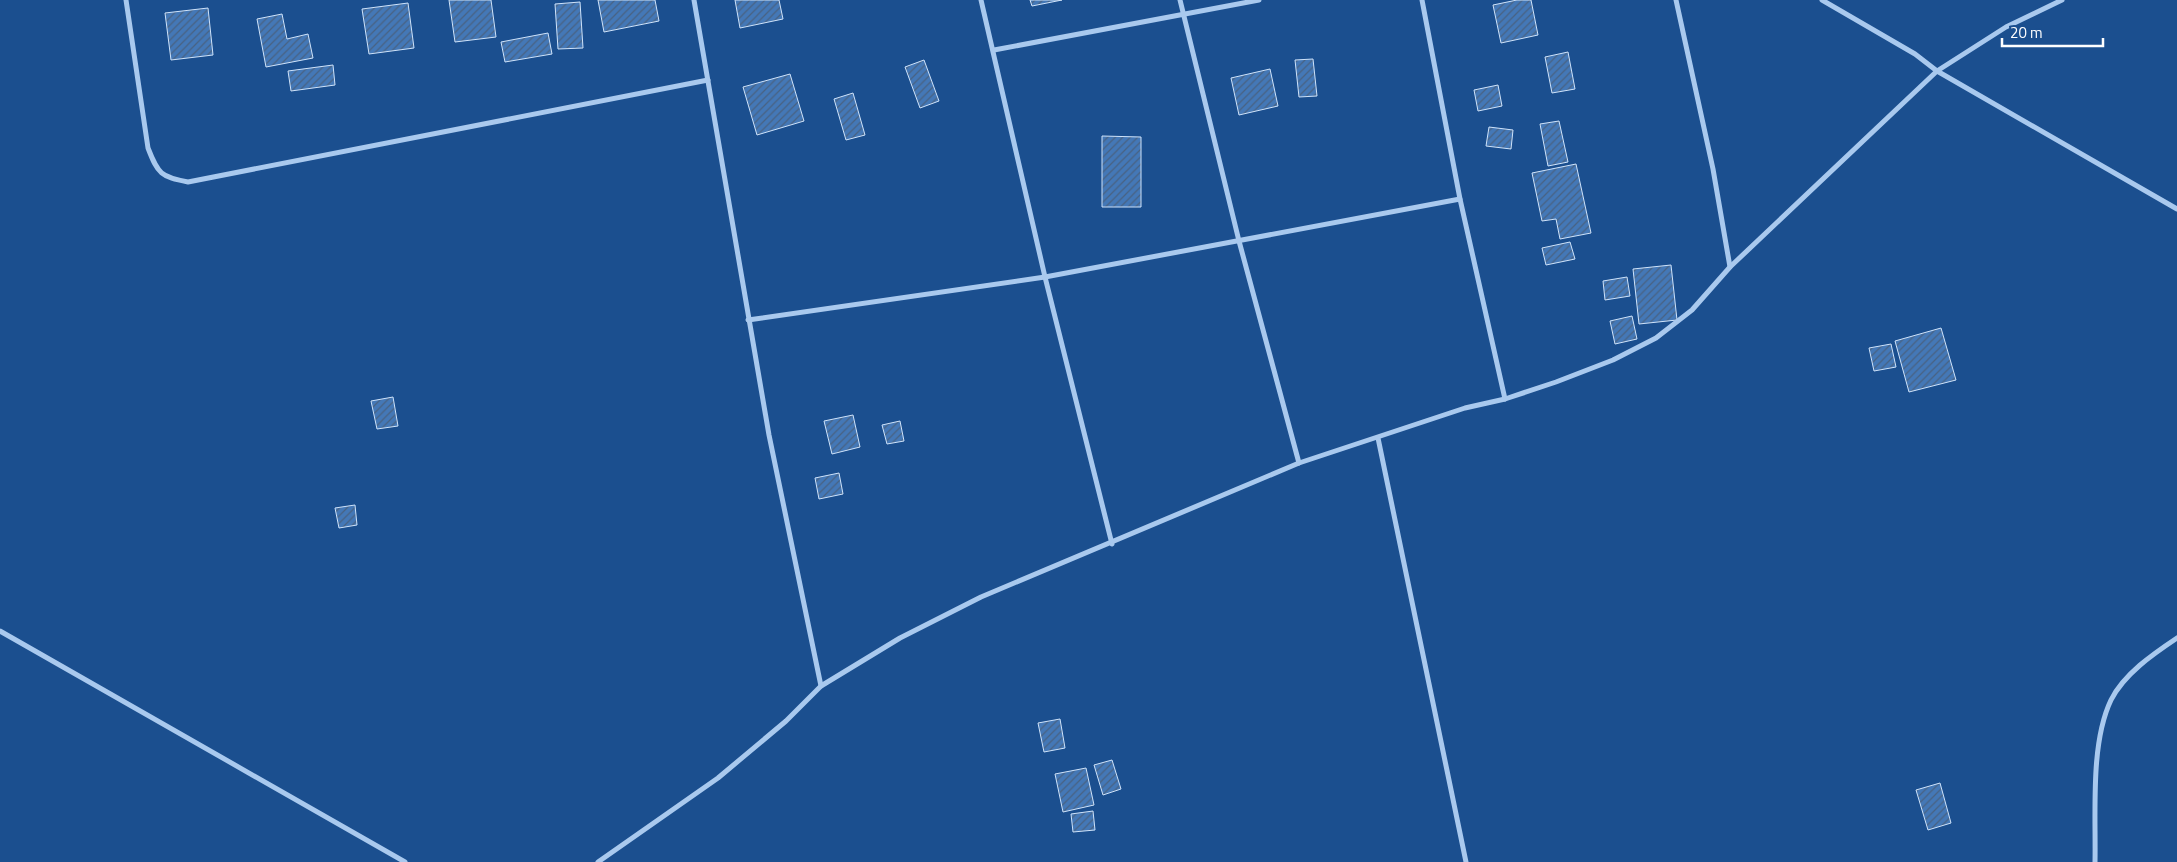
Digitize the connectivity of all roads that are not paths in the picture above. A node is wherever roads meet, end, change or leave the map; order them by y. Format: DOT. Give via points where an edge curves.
graph roads {
  1 [pos="126,0"];
  2 [pos="694,0"];
  3 [pos="981,0"];
  4 [pos="1180,0"];
  5 [pos="1259,0"];
  6 [pos="1422,0"];
  7 [pos="1676,0"];
  8 [pos="1822,0"];
  9 [pos="2062,0"];
  10 [pos="1182,14"];
  11 [pos="994,50"];
  12 [pos="1937,71"];
  13 [pos="708,80"];
  14 [pos="1460,199"];
  15 [pos="2177,209"];
  16 [pos="1239,241"];
  17 [pos="1730,267"];
  18 [pos="1045,277"];
  19 [pos="748,320"];
  20 [pos="1505,399"];
  21 [pos="1378,438"];
  22 [pos="1300,464"];
  23 [pos="1112,544"];
  24 [pos="0,631"];
  25 [pos="2177,638"];
  26 [pos="822,686"];
  27 [pos="405,862"];
  28 [pos="598,862"];
  29 [pos="1466,862"];
  30 [pos="2095,862"];
  1 -- 13 [label="street" via="148,148 161,174 188,182"];
  2 -- 13 [label="street"];
  3 -- 11 [label="street"];
  4 -- 10 [label="street"];
  5 -- 10 [label="street"];
  6 -- 14 [label="street"];
  7 -- 17 [label="street" via="1713,169"];
  8 -- 12 [label="street" via="1915,54"];
  9 -- 12 [label="street" via="2006,27"];
  10 -- 11 [label="street"];
  10 -- 16 [label="street"];
  11 -- 18 [label="street"];
  12 -- 15 [label="street"];
  12 -- 17 [label="street"];
  13 -- 19 [label="street"];
  14 -- 16 [label="street"];
  14 -- 20 [label="street"];
  16 -- 18 [label="street"];
  16 -- 22 [label="street"];
  17 -- 20 [label="street" via="1692,310 1656,338 1613,360"];
  18 -- 19 [label="street"];
  18 -- 23 [label="street"];
  19 -- 26 [label="street"];
  20 -- 21 [label="street" via="1465,408"];
  21 -- 22 [label="street"];
  21 -- 29 [label="street"];
  22 -- 23 [label="street"];
  23 -- 26 [label="street" via="981,597 900,638"];
  24 -- 27 [label="street"];
  25 -- 30 [label="street" via="2135,670 2111,700 2097,757"];
  26 -- 28 [label="street" via="718,778"];
}
